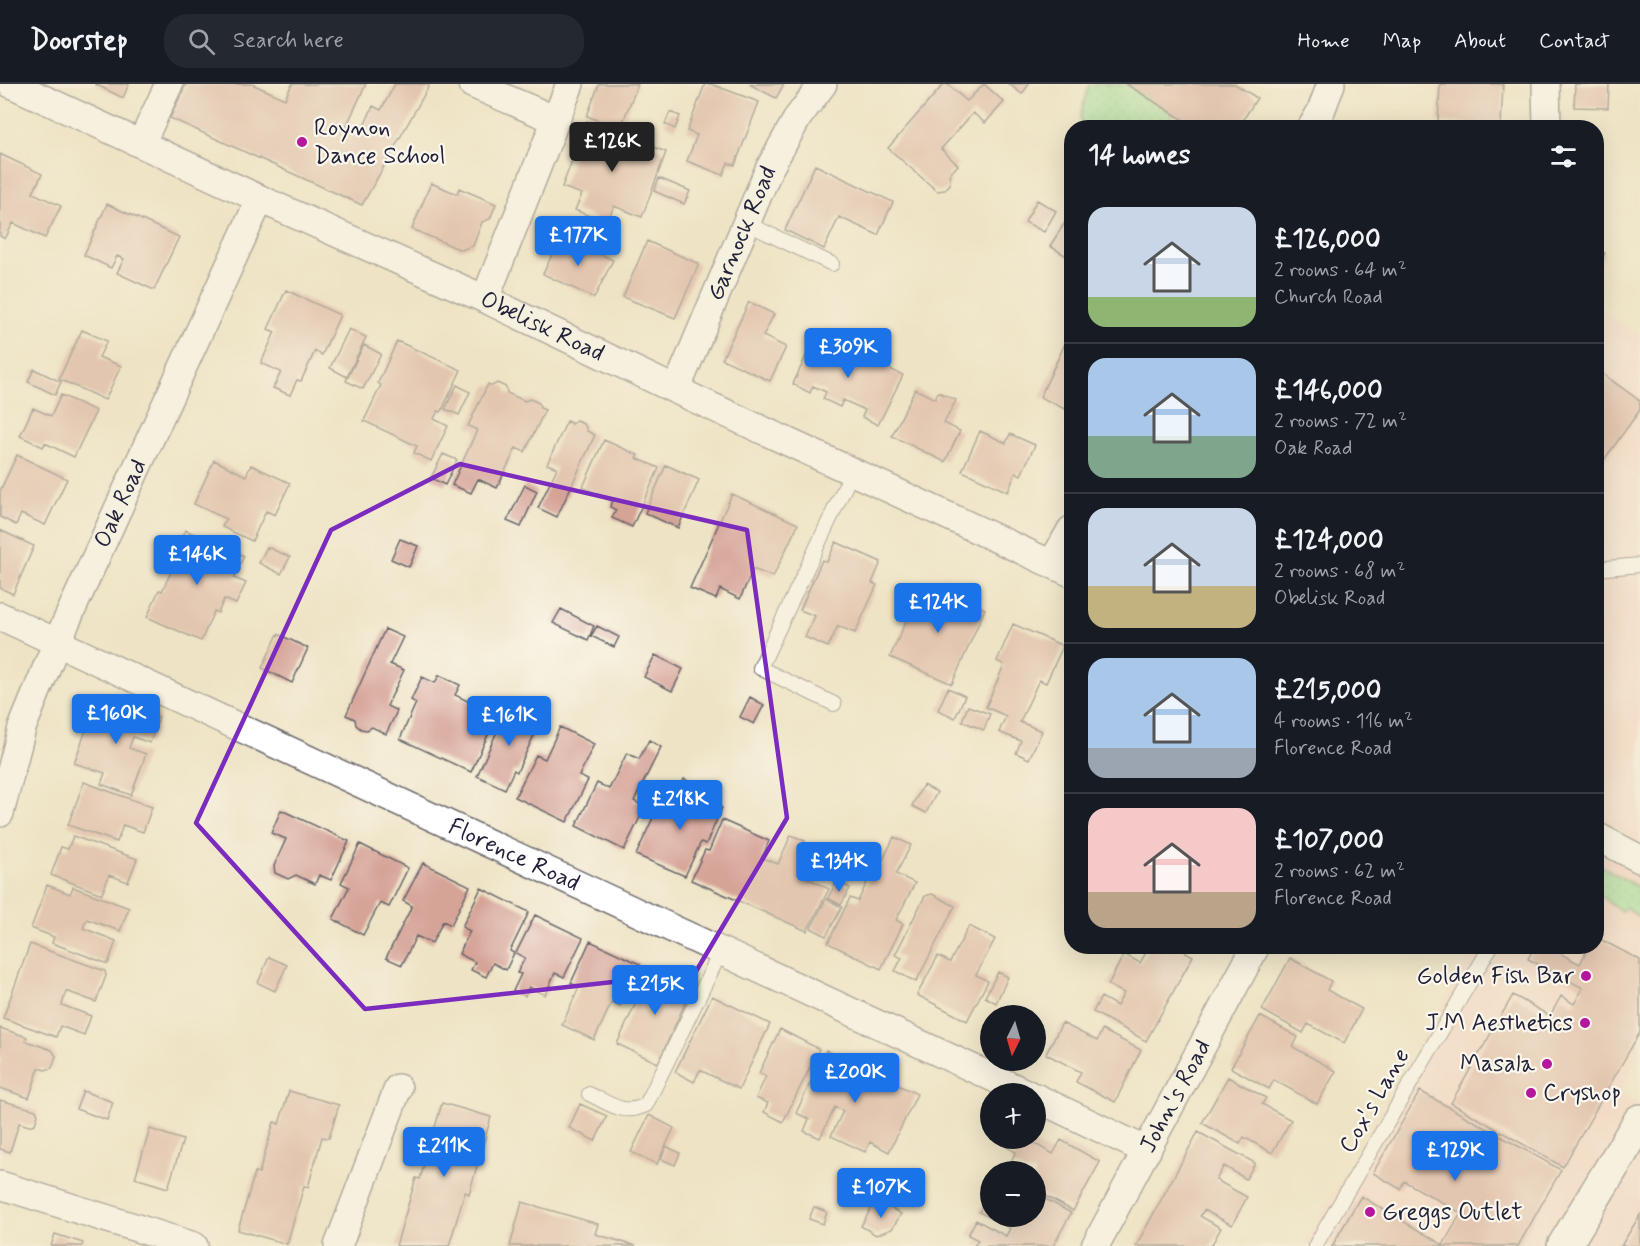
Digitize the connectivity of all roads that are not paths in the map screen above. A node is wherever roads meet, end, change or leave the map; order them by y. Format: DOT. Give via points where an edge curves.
graph roads {
  1 [pos="11,84"];
  2 [pos="169,84"];
  3 [pos="472,84"];
  4 [pos="570,84"];
  5 [pos="823,84"];
  6 [pos="1331,84"];
  7 [pos="1546,84"];
  8 [pos="556,120"];
  9 [pos="1316,120"];
  10 [pos="1547,120"];
  11 [pos="141,144"];
  12 [pos="260,199"];
  13 [pos="746,223"];
  14 [pos="832,264"];
  15 [pos="485,299"];
  16 [pos="676,390"];
  17 [pos="852,472"];
  18 [pos="1640,565"];
  19 [pos="1061,568"];
  20 [pos="1604,568"];
  21 [pos="0,616"];
  22 [pos="57,642"];
  23 [pos="834,704"];
  24 [pos="0,813"];
  25 [pos="1604,840"];
  26 [pos="1640,859"];
  27 [pos="722,951"];
  28 [pos="1252,954"];
  29 [pos="1486,954"];
  30 [pos="1004,1083"];
  31 [pos="398,1088"];
  32 [pos="589,1094"];
  33 [pos="1046,1102"];
  34 [pos="1640,1121"];
  35 [pos="1147,1151"];
  36 [pos="0,1185"];
  37 [pos="194,1246"];
  38 [pos="338,1246"];
  39 [pos="1095,1246"];
  40 [pos="1315,1246"];
  41 [pos="1564,1246"];
  1 -- 11 [label="street, Obelisk Road"];
  2 -- 11 [label="street"];
  3 -- 8 [label="street"];
  4 -- 8 [label="street"];
  5 -- 13 [label="street, Garnock Road" via="798,117 769,169"];
  6 -- 9 [label="street"];
  7 -- 10 [label="street"];
  8 -- 15 [label="street"];
  11 -- 12 [label="street, Obelisk Road"];
  12 -- 15 [label="street, Obelisk Road"];
  12 -- 22 [label="street, Oak Road"];
  13 -- 14 [label="lane"];
  13 -- 16 [label="street, Garnock Road"];
  15 -- 16 [label="street, Obelisk Road"];
  16 -- 17 [label="street, Obelisk Road"];
  17 -- 19 [label="street, Obelisk Road"];
  17 -- 23 [label="lane" via="760,668"];
  18 -- 20 [label="lane"];
  21 -- 22 [label="street, Florence Road"];
  22 -- 24 [label="street, Oak Road" via="21,728"];
  22 -- 27 [label="street, Florence Road"];
  25 -- 26 [label="street"];
  27 -- 30 [label="street, Florence Road"];
  27 -- 32 [label="lane" via="646,1105 634,1111 623,1110"];
  28 -- 35 [label="street, John's Road"];
  29 -- 40 [label="lane, Cox's Lane"];
  31 -- 38 [label="street"];
  33 -- 35 [label="street"];
  34 -- 41 [label="street"];
  35 -- 39 [label="street, John's Road"];
  36 -- 37 [label="street"];
}
